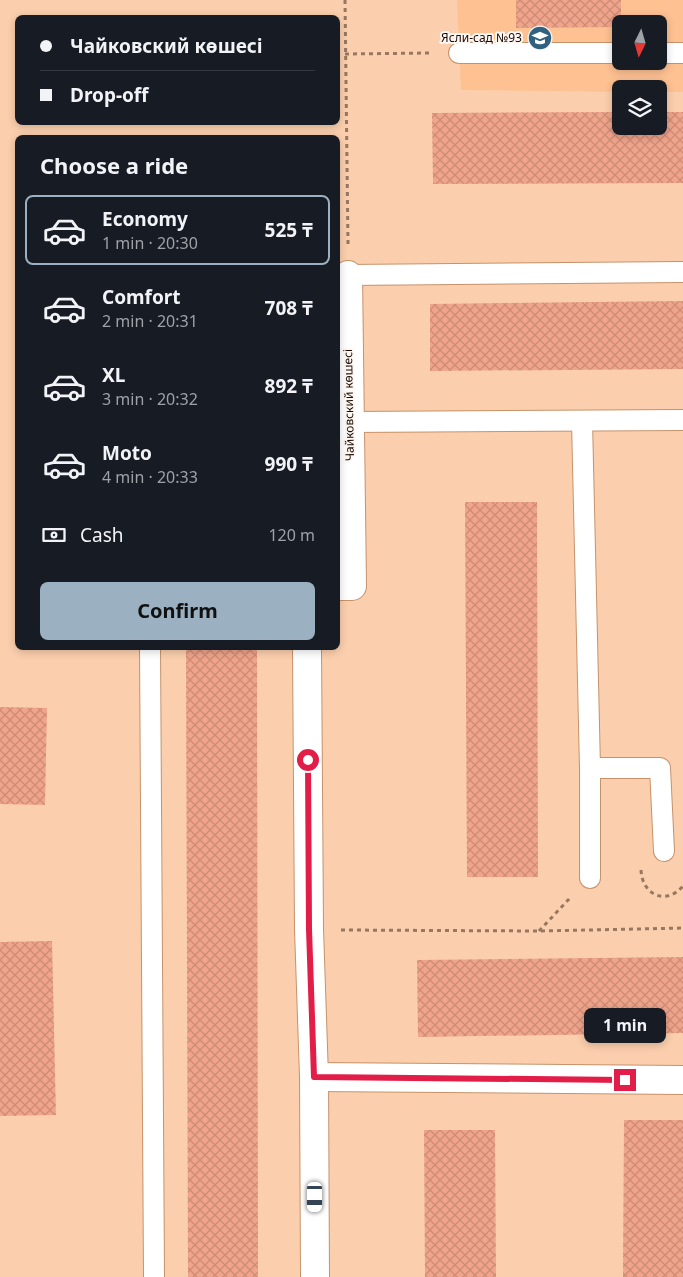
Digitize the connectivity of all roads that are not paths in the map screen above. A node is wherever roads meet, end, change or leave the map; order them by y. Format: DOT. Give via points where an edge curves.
graph roads {
  1 [pos="459,53"];
  2 [pos="612,53"];
  3 [pos="668,53"];
  4 [pos="683,53"];
  5 [pos="683,272"];
  6 [pos="348,276"];
  7 [pos="683,420"];
  8 [pos="582,421"];
  9 [pos="350,422"];
  10 [pos="340,586"];
  11 [pos="150,650"];
  12 [pos="307,650"];
  13 [pos="590,768"];
  14 [pos="664,850"];
  15 [pos="590,878"];
  16 [pos="314,1077"];
  17 [pos="683,1080"];
  18 [pos="154,1277"];
  19 [pos="315,1277"];
  1 -- 2 [label="lane"];
  3 -- 4 [label="lane"];
  5 -- 6 [label="lane"];
  6 -- 9 [label="street, Чайковский көшесі"];
  7 -- 8 [label="lane"];
  8 -- 9 [label="lane"];
  8 -- 13 [label="lane"];
  9 -- 10 [label="street, Чайковский көшесі" via="352,586"];
  11 -- 18 [label="lane"];
  12 -- 16 [label="street" via="309,929"];
  13 -- 14 [label="lane" via="660,768"];
  13 -- 15 [label="lane"];
  16 -- 17 [label="street"];
  16 -- 19 [label="street"];
}
